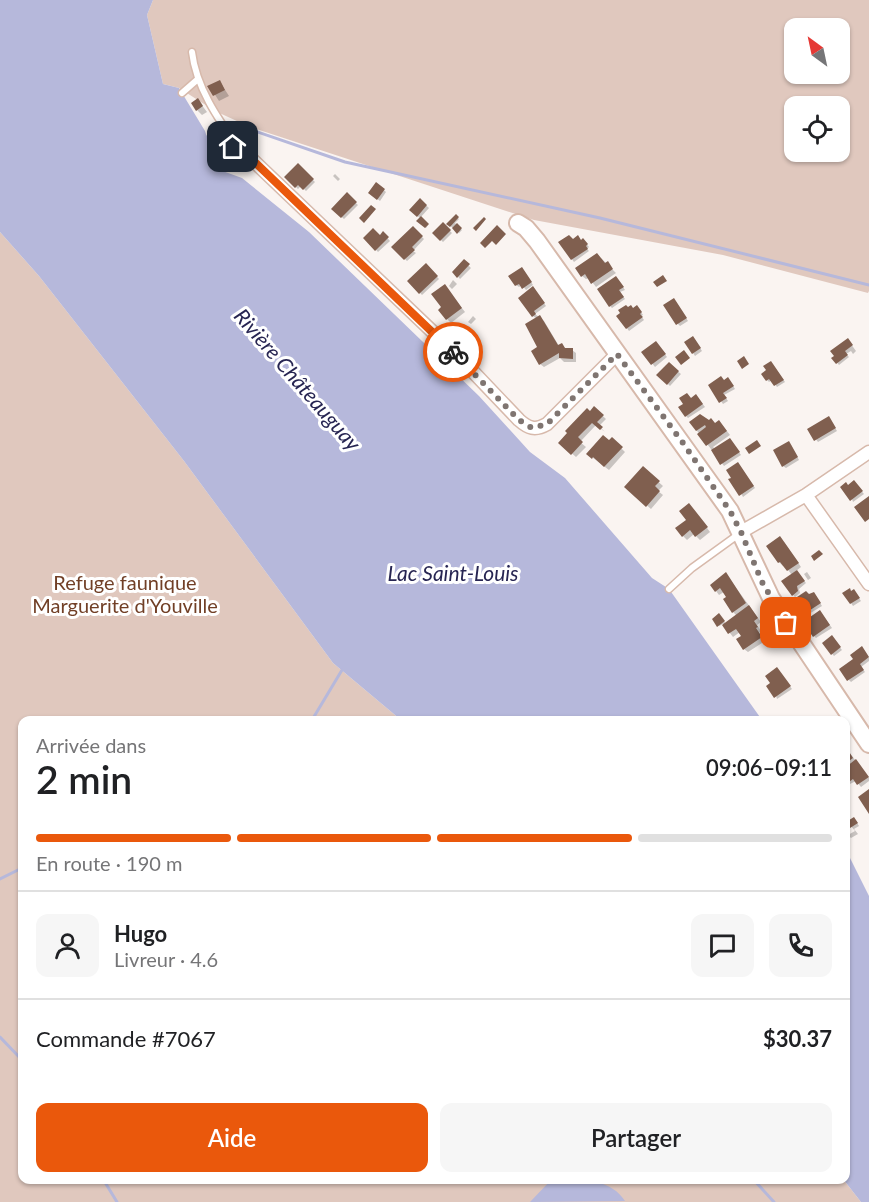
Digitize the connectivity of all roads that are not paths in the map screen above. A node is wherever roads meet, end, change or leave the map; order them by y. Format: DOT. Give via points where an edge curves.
graph roads {
  1 [pos="192,52"];
  2 [pos="198,79"];
  3 [pos="182,93"];
  4 [pos="234,147"];
  5 [pos="518,223"];
  6 [pos="617,354"];
  7 [pos="869,452"];
  8 [pos="806,495"];
  9 [pos="741,532"];
  10 [pos="869,584"];
  11 [pos="669,589"];
  12 [pos="850,716"];
  13 [pos="850,716"];
  14 [pos="869,744"];
  1 -- 2 [label="lane"];
  2 -- 3 [label="lane"];
  2 -- 4 [label="lane"];
  4 -- 6 [label="street" via="416,316 529,428 547,424"];
  5 -- 6 [label="street" via="532,234"];
  6 -- 9 [label="street" via="683,443"];
  7 -- 8 [label="street"];
  8 -- 9 [label="street"];
  8 -- 10 [label="street"];
  9 -- 11 [label="lane"];
  9 -- 12 [label="street" via="778,610"];
  13 -- 14 [label="street"];
}
